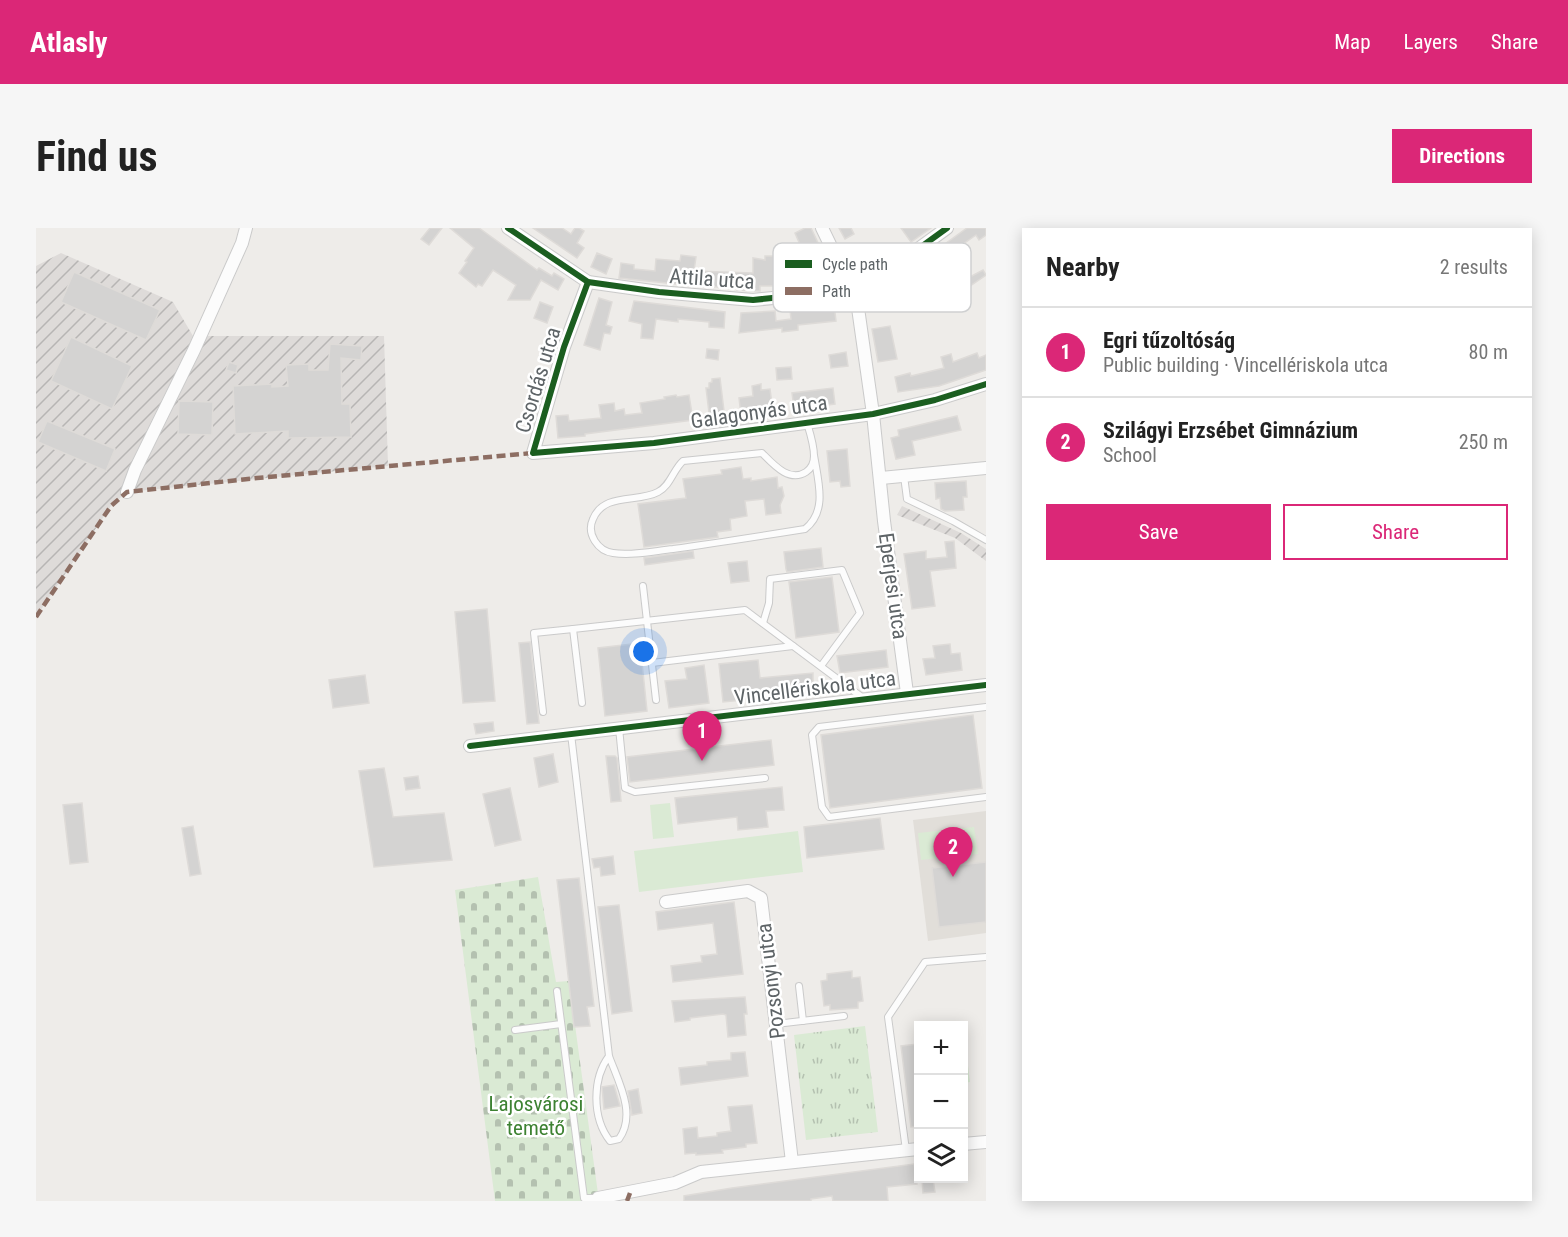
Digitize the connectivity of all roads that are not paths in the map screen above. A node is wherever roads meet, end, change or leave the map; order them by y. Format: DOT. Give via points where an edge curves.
graph roads {
  1 [pos="246,228"];
  2 [pos="508,228"];
  3 [pos="822,228"];
  4 [pos="947,228"];
  5 [pos="829,243"];
  6 [pos="926,243"];
  7 [pos="588,282"];
  8 [pos="773,298"];
  9 [pos="859,312"];
  10 [pos="986,384"];
  11 [pos="873,414"];
  12 [pos="807,422"];
  13 [pos="533,453"];
  14 [pos="814,456"];
  15 [pos="986,468"];
  16 [pos="904,476"];
  17 [pos="881,478"];
  18 [pos="128,492"];
  19 [pos="986,540"];
  20 [pos="643,586"];
  21 [pos="647,619"];
  22 [pos="763,623"];
  23 [pos="573,629"];
  24 [pos="793,646"];
  25 [pos="652,663"];
  26 [pos="822,666"];
  27 [pos="986,684"];
  28 [pos="907,693"];
  29 [pos="864,698"];
  30 [pos="656,700"];
  31 [pos="582,703"];
  32 [pos="986,707"];
  33 [pos="543,712"];
  34 [pos="619,728"];
  35 [pos="571,733"];
  36 [pos="470,746"];
  37 [pos="765,778"];
  38 [pos="986,797"];
  39 [pos="666,902"];
  40 [pos="986,957"];
  41 [pos="799,986"];
  42 [pos="557,991"];
  43 [pos="844,1016"];
  44 [pos="803,1021"];
  45 [pos="561,1024"];
  46 [pos="776,1024"];
  47 [pos="515,1030"];
  48 [pos="609,1056"];
  49 [pos="986,1142"];
  50 [pos="968,1144"];
  51 [pos="912,1149"];
  52 [pos="792,1162"];
  53 [pos="598,1198"];
  1 -- 18 [label="street"];
  2 -- 7 [label="street, Attila utca"];
  3 -- 5 [label="street, Eperjesi utca"];
  4 -- 6 [label="street, Attila utca"];
  7 -- 8 [label="street, Attila utca" via="659,292 753,300"];
  7 -- 13 [label="street, Csordás utca"];
  9 -- 11 [label="street, Eperjesi utca"];
  10 -- 11 [label="street, Galagonyás utca"];
  11 -- 12 [label="street, Galagonyás utca"];
  11 -- 17 [label="street, Eperjesi utca"];
  12 -- 13 [label="street, Galagonyás utca" via="654,443"];
  12 -- 14 [label="lane"];
  14 -- 14 [label="lane" via="812,466 795,476 785,473 762,453 683,461 657,493 617,500 598,511 591,528 594,541 602,550 614,554 805,529 813,523 821,501"];
  15 -- 16 [label="street"];
  16 -- 17 [label="street"];
  16 -- 19 [label="lane" via="907,499"];
  17 -- 28 [label="street, Eperjesi utca"];
  20 -- 21 [label="lane"];
  21 -- 22 [label="lane" via="745,610"];
  21 -- 23 [label="lane"];
  21 -- 25 [label="lane"];
  22 -- 24 [label="lane"];
  22 -- 26 [label="lane" via="771,579 842,570 860,613"];
  23 -- 31 [label="lane"];
  23 -- 33 [label="lane" via="534,633"];
  24 -- 25 [label="lane"];
  24 -- 26 [label="lane"];
  25 -- 30 [label="lane"];
  26 -- 29 [label="lane"];
  27 -- 28 [label="street, Vincellériskola utca"];
  28 -- 29 [label="street, Vincellériskola utca"];
  29 -- 34 [label="street, Vincellériskola utca"];
  32 -- 38 [label="lane" via="819,727 812,735 822,807 830,816"];
  34 -- 35 [label="street, Vincellériskola utca"];
  34 -- 37 [label="lane" via="625,788 636,792"];
  35 -- 36 [label="street, Vincellériskola utca"];
  35 -- 48 [label="lane"];
  39 -- 46 [label="street, Pozsonyi utca" via="748,891 761,898"];
  40 -- 51 [label="lane" via="925,962 888,1017"];
  41 -- 44 [label="lane"];
  42 -- 45 [label="lane"];
  43 -- 44 [label="lane"];
  44 -- 46 [label="lane"];
  45 -- 47 [label="lane"];
  45 -- 53 [label="lane" via="585,1198"];
  46 -- 52 [label="street, Pozsonyi utca"];
  48 -- 48 [label="lane" via="626,1102 627,1121 619,1139 610,1141 602,1130 596,1089"];
  49 -- 50 [label="street"];
  51 -- 52 [label="street"];
  52 -- 53 [label="street" via="701,1172 675,1183"];
}
